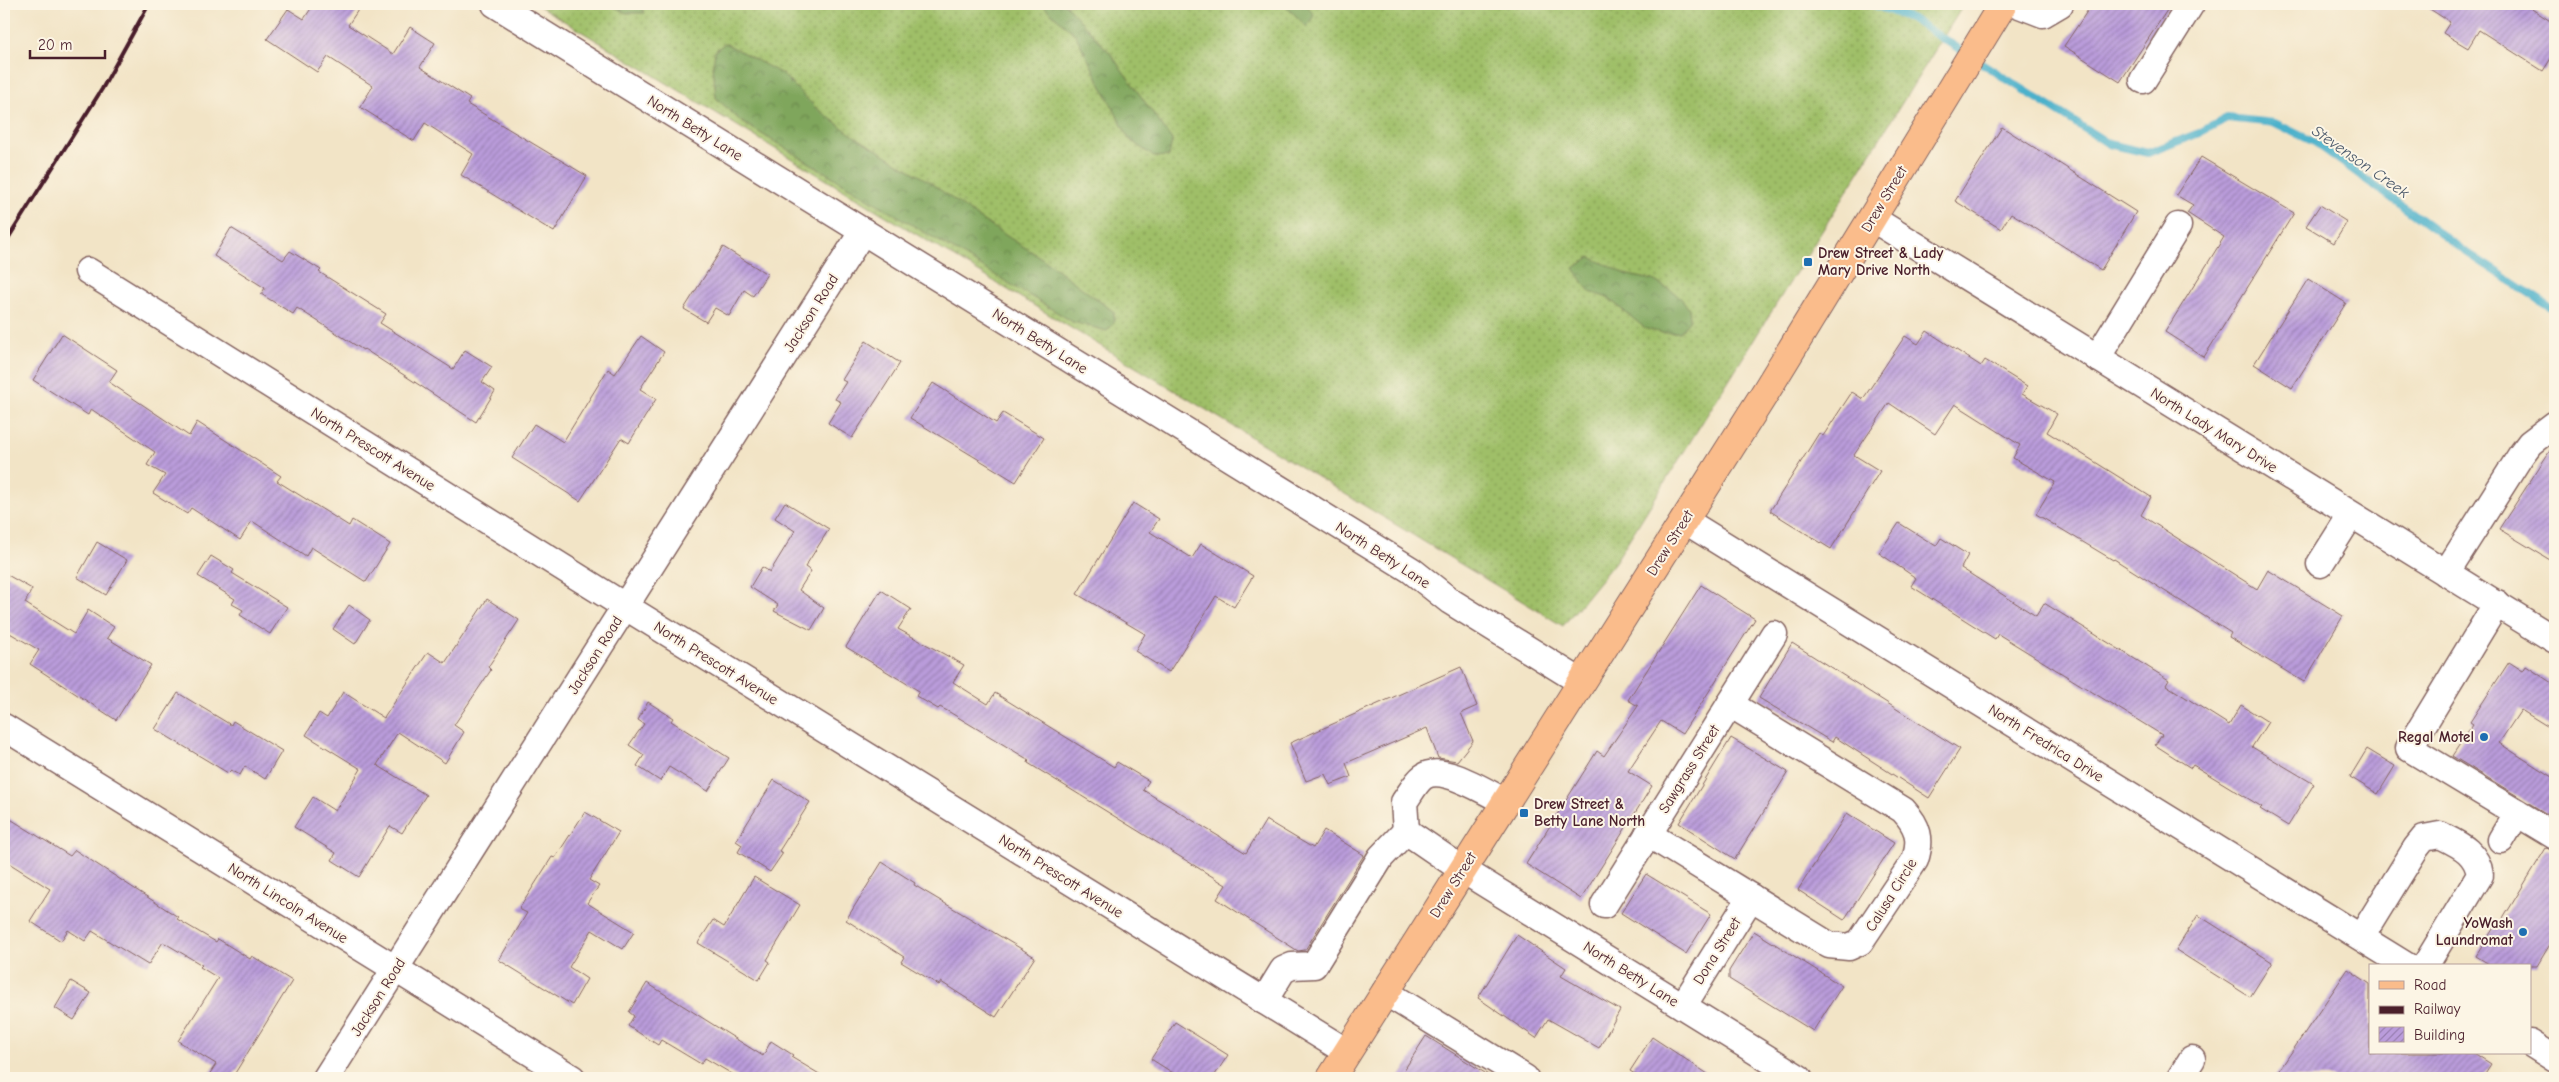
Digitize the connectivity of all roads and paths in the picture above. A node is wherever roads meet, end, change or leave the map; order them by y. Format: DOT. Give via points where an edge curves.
graph roads {
  1 [pos="495,4"];
  2 [pos="2060,4"];
  3 [pos="2191,4"];
  4 [pos="2005,8"];
  5 [pos="2143,80"];
  6 [pos="1873,219"];
  7 [pos="2178,226"];
  8 [pos="862,231"];
  9 [pos="88,270"];
  10 [pos="2098,358"];
  11 [pos="2555,424"];
  12 [pos="2351,515"];
  13 [pos="1684,520"];
  14 [pos="2320,564"];
  15 [pos="2446,573"];
  16 [pos="2497,603"];
  17 [pos="626,607"];
  18 [pos="1774,634"];
  19 [pos="2555,640"];
  20 [pos="1581,682"];
  21 [pos="1730,704"];
  22 [pos="4,727"];
  23 [pos="1506,802"];
  24 [pos="2517,813"];
  25 [pos="1406,831"];
  26 [pos="1648,834"];
  27 [pos="2555,836"];
  28 [pos="2501,840"];
  29 [pos="1464,870"];
  30 [pos="1750,896"];
  31 [pos="1604,905"];
  32 [pos="2361,937"];
  33 [pos="2404,964"];
  34 [pos="2426,964"];
  35 [pos="395,969"];
  36 [pos="1386,992"];
  37 [pos="1264,1001"];
  38 [pos="1683,1006"];
  39 [pos="2532,1044"];
  40 [pos="1347,1052"];
  41 [pos="2555,1059"];
  42 [pos="2555,1073"];
  43 [pos="326,1078"];
  44 [pos="572,1078"];
  45 [pos="1331,1078"];
  46 [pos="1525,1078"];
  47 [pos="1799,1078"];
  48 [pos="2552,1078"];
  1 -- 8 [label="street, North Betty Lane"];
  2 -- 4 [label="street" via="2043,14"];
  3 -- 5 [label="street"];
  4 -- 6 [label="main road, Drew Street" via="1924,131"];
  6 -- 10 [label="street, North Lady Mary Drive"];
  6 -- 13 [label="main road, Drew Street"];
  7 -- 10 [label="street"];
  8 -- 17 [label="street, Jackson Road"];
  8 -- 20 [label="street, North Betty Lane" via="1411,570 1450,601"];
  9 -- 17 [label="street, North Prescott Avenue"];
  10 -- 12 [label="street, North Lady Mary Drive"];
  11 -- 15 [label="street" via="2521,455"];
  12 -- 14 [label="street"];
  12 -- 15 [label="street, North Lady Mary Drive"];
  13 -- 20 [label="main road, Drew Street"];
  13 -- 32 [label="street, North Fredrica Drive"];
  15 -- 16 [label="street, North Lady Mary Drive"];
  16 -- 19 [label="street, North Lady Mary Drive"];
  16 -- 24 [label="street" via="2409,748"];
  17 -- 35 [label="street, Jackson Road"];
  17 -- 37 [label="street, North Prescott Avenue"];
  18 -- 21 [label="street, Sawgrass Street"];
  20 -- 23 [label="main road, Drew Street"];
  21 -- 26 [label="street, Sawgrass Street"];
  21 -- 30 [label="street, Calusa Circle" via="1903,810 1914,821 1919,835 1920,846 1915,860 1868,934 1849,947 1829,945"];
  22 -- 35 [label="street, North Lincoln Avenue"];
  23 -- 25 [label="street" via="1460,779 1437,772 1423,777 1404,802"];
  23 -- 29 [label="main road, Drew Street"];
  24 -- 27 [label="street"];
  24 -- 28 [label="street"];
  25 -- 29 [label="street, North Betty Lane"];
  25 -- 37 [label="street" via="1381,857 1314,965 1292,966 1283,970"];
  26 -- 30 [label="street, Calusa Circle"];
  26 -- 31 [label="street, Sawgrass Street"];
  29 -- 36 [label="main road, Drew Street"];
  29 -- 38 [label="street, North Betty Lane"];
  30 -- 38 [label="street, Dona Street"];
  32 -- 33 [label="street, North Fredrica Drive"];
  32 -- 34 [label="street" via="2416,848 2424,838 2440,834 2467,850 2478,861 2480,876"];
  35 -- 43 [label="street, Jackson Road"];
  35 -- 44 [label="street, North Lincoln Avenue"];
  36 -- 40 [label="main road, Drew Street"];
  36 -- 46 [label="street"];
  37 -- 40 [label="street, North Prescott Avenue"];
  38 -- 47 [label="street, North Betty Lane"];
  39 -- 41 [label="street"];
  40 -- 45 [label="main road, Drew Street"];
  42 -- 48 [label="street"];
}
